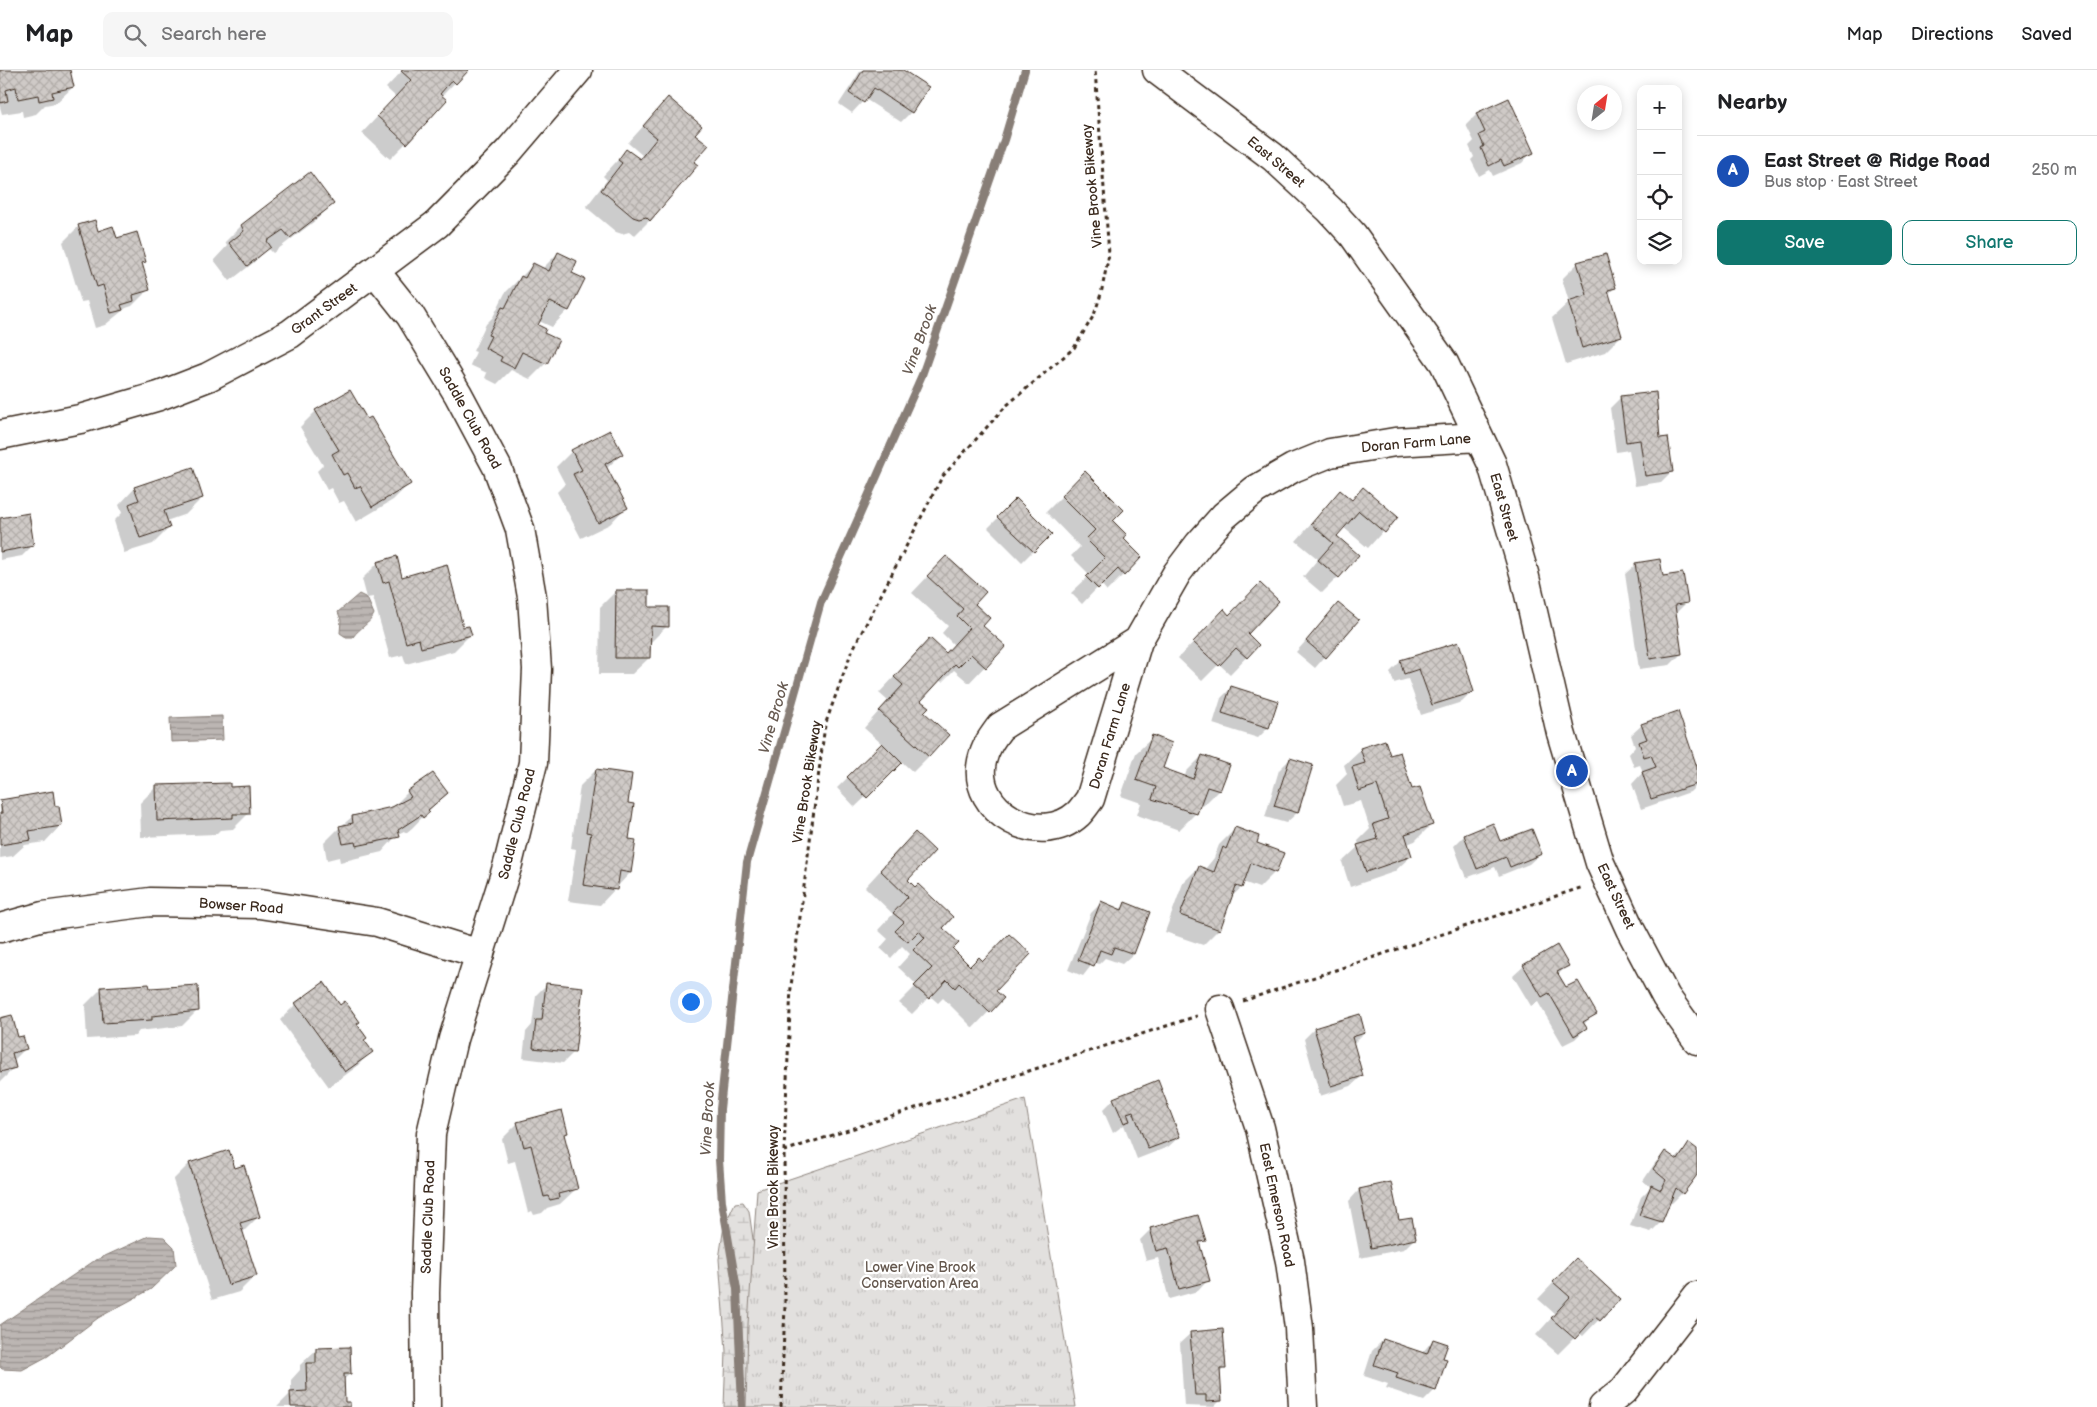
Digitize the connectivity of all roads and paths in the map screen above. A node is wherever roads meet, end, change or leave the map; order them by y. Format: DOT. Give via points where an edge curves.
graph roads {
  1 [pos="578,70"];
  2 [pos="1095,70"];
  3 [pos="1157,70"];
  4 [pos="375,271"];
  5 [pos="0,435"];
  6 [pos="1479,437"];
  7 [pos="1138,642"];
  8 [pos="0,928"];
  9 [pos="480,954"];
  10 [pos="1220,1009"];
  11 [pos="1697,1040"];
  12 [pos="1697,1296"];
  13 [pos="426,1407"];
  14 [pos="781,1407"];
  15 [pos="1303,1407"];
  16 [pos="1603,1407"];
  1 -- 4 [label="street, Grant Street" via="508,152 437,224"];
  2 -- 14 [label="path, Vine Brook Bikeway" via="1109,254 1094,314 1074,348 1006,406 942,477 851,653 826,725 791,986 784,1151 785,1306"];
  3 -- 6 [label="street, East Street" via="1281,164 1353,235 1444,363"];
  4 -- 5 [label="street, Grant Street" via="290,334 208,377 159,396 80,419"];
  4 -- 9 [label="street, Saddle Club Road" via="410,315 497,467 520,529 532,597 537,669 532,764 508,864"];
  6 -- 7 [label="street, Doran Farm Lane" via="1395,442 1330,453 1293,468 1255,490 1198,544 1176,573"];
  6 -- 11 [label="street, East Street" via="1492,464 1524,573 1561,733 1600,863 1666,997"];
  7 -- 7 [label="street, Doran Farm Lane" via="1000,727 988,743 982,762 982,782 990,801 1004,816 1021,825 1041,828 1061,824 1078,814 1090,799"];
  8 -- 9 [label="street, Bowser Road" via="44,916 150,902 259,904 378,922"];
  9 -- 13 [label="street, Saddle Club Road" via="453,1040 431,1134"];
  10 -- 15 [label="street, East Emerson Road" via="1260,1128 1288,1252 1299,1328"];
  12 -- 16 [label="street" via="1624,1390"];
}
